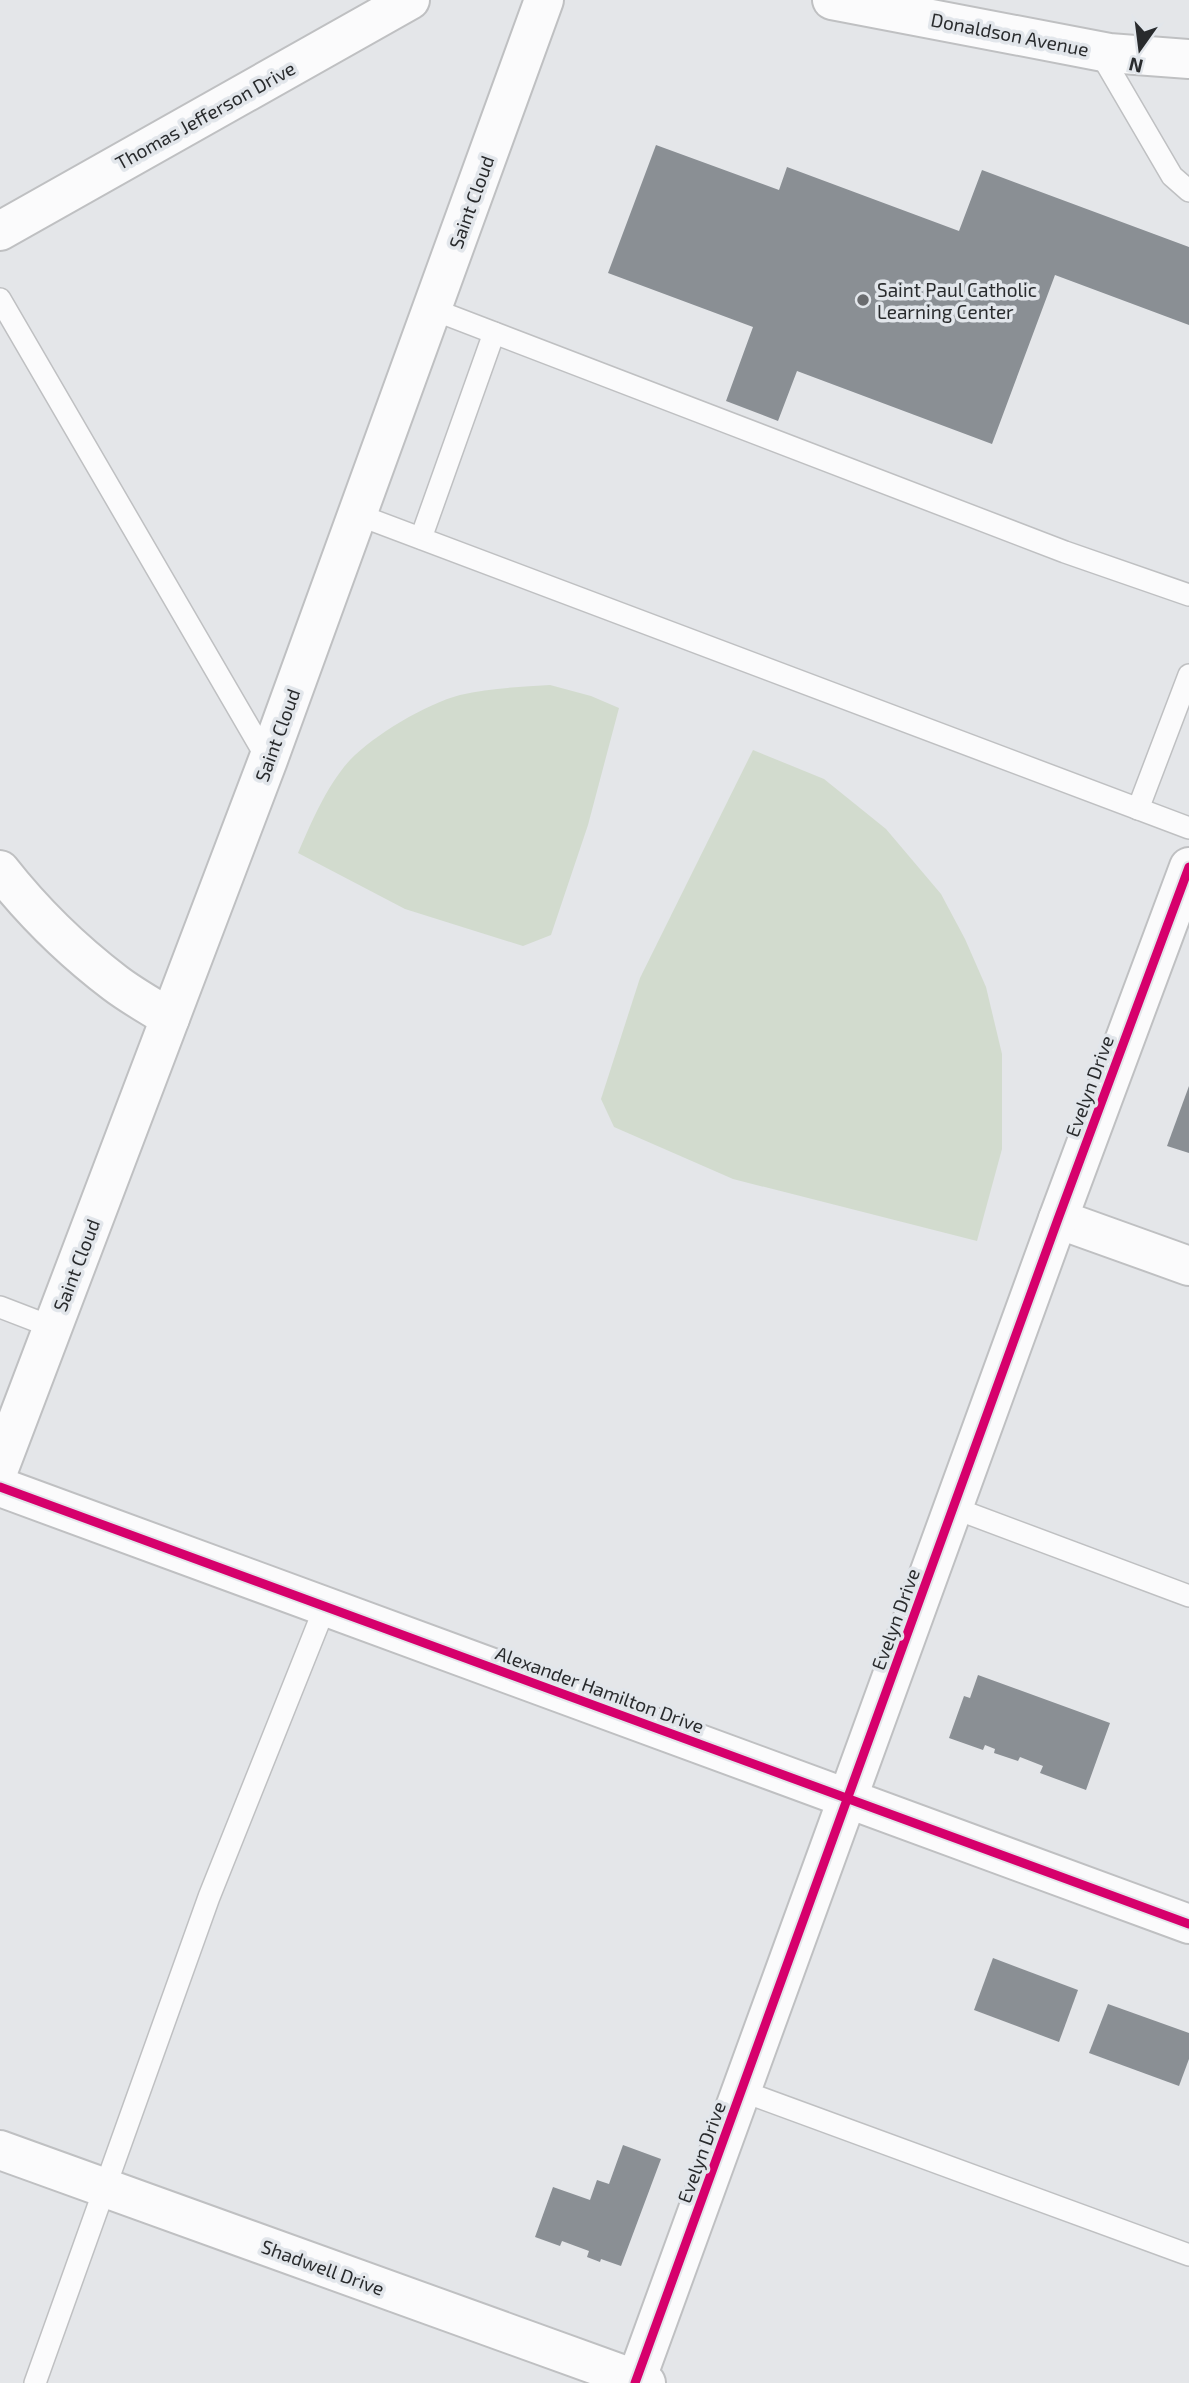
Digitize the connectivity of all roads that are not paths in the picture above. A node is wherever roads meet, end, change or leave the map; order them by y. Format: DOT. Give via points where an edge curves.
graph roads {
  1 [pos="410,0"];
  2 [pos="544,0"];
  3 [pos="832,0"];
  4 [pos="1099,51"];
  5 [pos="1189,59"];
  6 [pos="1189,191"];
  7 [pos="0,231"];
  8 [pos="0,299"];
  9 [pos="432,309"];
  10 [pos="494,333"];
  11 [pos="356,513"];
  12 [pos="421,538"];
  13 [pos="1189,596"];
  14 [pos="1189,675"];
  15 [pos="268,760"];
  16 [pos="1138,809"];
  17 [pos="1189,828"];
  18 [pos="1189,867"];
  19 [pos="0,870"];
  20 [pos="1179,922"];
  21 [pos="170,1018"];
  22 [pos="1059,1219"];
  23 [pos="1189,1266"];
  24 [pos="0,1307"];
  25 [pos="52,1327"];
  26 [pos="0,1466"];
  27 [pos="0,1487"];
  28 [pos="954,1508"];
  29 [pos="1189,1596"];
  30 [pos="326,1607"];
  31 [pos="849,1798"];
  32 [pos="1189,1924"];
  33 [pos="742,2091"];
  34 [pos="0,2150"];
  35 [pos="105,2188"];
  36 [pos="1189,2255"];
  37 [pos="639,2382"];
  38 [pos="35,2383"];
  1 -- 7 [label="street, Thomas Jefferson Drive"];
  2 -- 9 [label="street, Saint Cloud"];
  3 -- 4 [label="street, Donaldson Avenue"];
  4 -- 5 [label="street, Donaldson Avenue"];
  4 -- 6 [label="lane" via="1172,176"];
  8 -- 15 [label="lane"];
  9 -- 10 [label="lane"];
  9 -- 11 [label="street, Saint Cloud"];
  10 -- 12 [label="lane"];
  10 -- 13 [label="lane"];
  11 -- 12 [label="lane"];
  11 -- 15 [label="street, Saint Cloud"];
  12 -- 16 [label="lane"];
  14 -- 16 [label="lane"];
  15 -- 21 [label="street, Saint Cloud"];
  16 -- 17 [label="lane"];
  18 -- 20 [label="street, Evelyn Drive"];
  19 -- 21 [label="street" via="72,947 117,985"];
  20 -- 22 [label="street, Evelyn Drive"];
  21 -- 25 [label="street, Saint Cloud"];
  22 -- 23 [label="street"];
  22 -- 28 [label="street, Evelyn Drive"];
  24 -- 25 [label="lane"];
  25 -- 26 [label="street, Saint Cloud"];
  27 -- 30 [label="street, Alexander Hamilton Drive"];
  28 -- 29 [label="lane"];
  28 -- 31 [label="street, Evelyn Drive"];
  30 -- 31 [label="street, Alexander Hamilton Drive"];
  30 -- 35 [label="lane" via="209,1897"];
  31 -- 32 [label="street, Alexander Hamilton Drive"];
  31 -- 33 [label="street, Evelyn Drive"];
  33 -- 36 [label="lane"];
  33 -- 37 [label="street, Evelyn Drive"];
  34 -- 35 [label="street, Shadwell Drive"];
  35 -- 37 [label="street, Shadwell Drive"];
  35 -- 38 [label="lane"];
}
